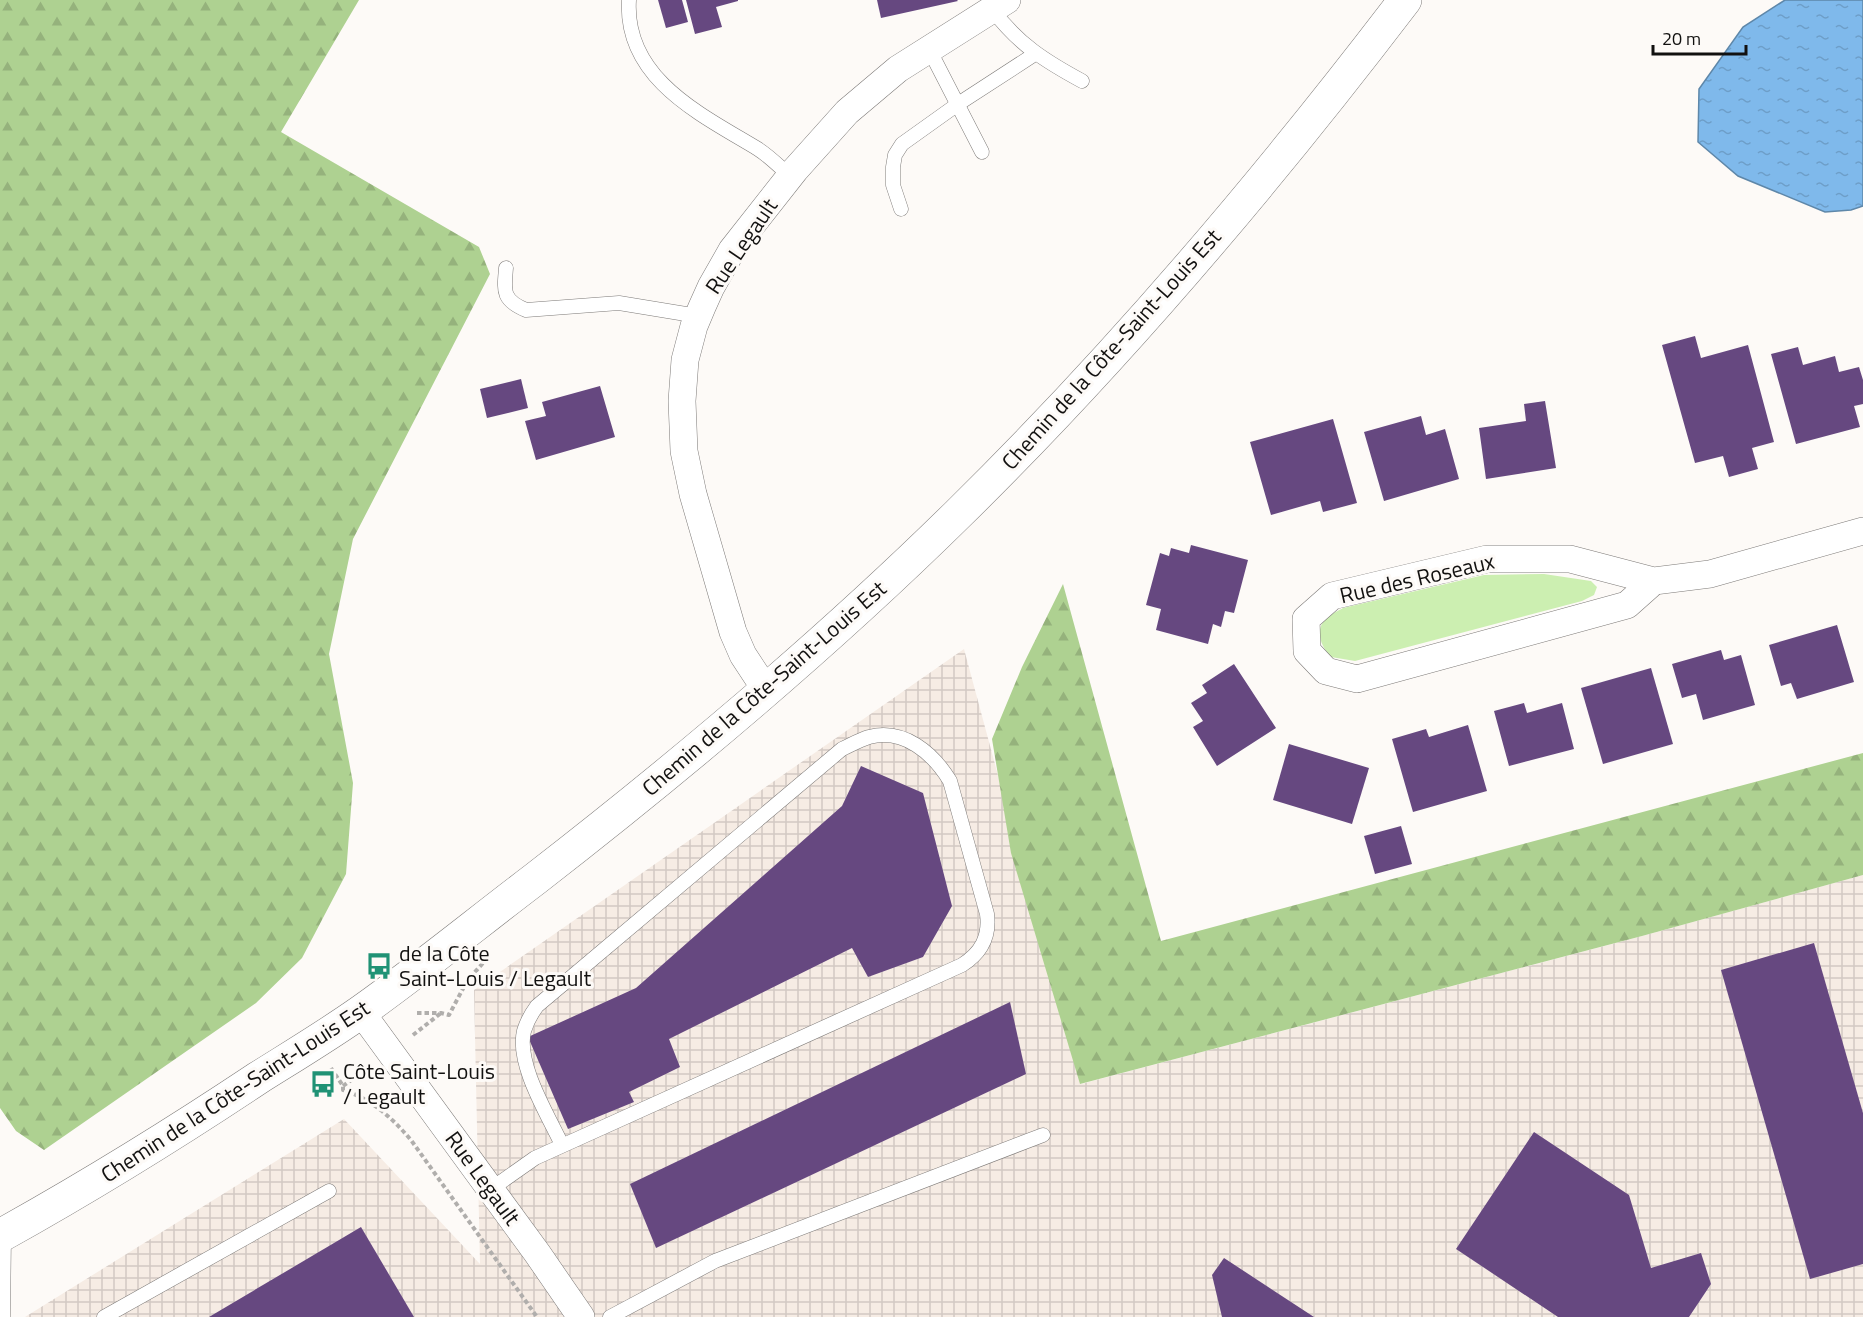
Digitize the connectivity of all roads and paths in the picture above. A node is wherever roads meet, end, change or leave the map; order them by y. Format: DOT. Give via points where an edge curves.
graph roads {
  1 [pos="629,0"];
  2 [pos="1405,0"];
  3 [pos="1000,5"];
  4 [pos="929,49"];
  5 [pos="1035,54"];
  6 [pos="1082,81"];
  7 [pos="958,104"];
  8 [pos="982,152"];
  9 [pos="790,176"];
  10 [pos="901,210"];
  11 [pos="506,268"];
  12 [pos="698,316"];
  13 [pos="1863,531"];
  14 [pos="1654,581"];
  15 [pos="766,690"];
  16 [pos="485,960"];
  17 [pos="361,1012"];
  18 [pos="441,1013"];
  19 [pos="343,1086"];
  20 [pos="1044,1135"];
  21 [pos="562,1145"];
  22 [pos="491,1189"];
  23 [pos="328,1191"];
  24 [pos="2,1235"];
  25 [pos="3,1317"];
  26 [pos="104,1317"];
  27 [pos="537,1317"];
  28 [pos="581,1317"];
  29 [pos="610,1317"];
  1 -- 9 [label="lane" via="631,27 639,49 668,90 760,151"];
  2 -- 15 [label="street, Chemin de la Côte-Saint-Louis Est" via="1275,166 1076,393 943,529"];
  3 -- 4 [label="street, Rue Legault"];
  3 -- 5 [label="lane" via="1004,25"];
  4 -- 7 [label="lane"];
  4 -- 9 [label="street, Rue Legault" via="898,69 847,112"];
  5 -- 6 [label="lane"];
  5 -- 7 [label="lane"];
  7 -- 8 [label="lane"];
  7 -- 10 [label="lane" via="908,139 895,155 893,185"];
  9 -- 12 [label="street, Rue Legault" via="732,250"];
  11 -- 12 [label="lane" via="507,297 526,310 619,303"];
  12 -- 15 [label="street, Rue Legault" via="683,380 682,430 687,472 733,632"];
  13 -- 14 [label="street, Rue des Roseaux" via="1710,573"];
  14 -- 14 [label="street, Rue des Roseaux" via="1570,559 1487,559 1332,596 1306,619 1307,651 1326,671 1357,679 1627,605"];
  15 -- 17 [label="street, Chemin de la Côte-Saint-Louis Est" via="594,833"];
  16 -- 18 [label="path" via="467,981 449,1015"];
  17 -- 22 [label="street, Rue Legault"];
  17 -- 24 [label="street, Chemin de la Côte-Saint-Louis Est" via="170,1136"];
  19 -- 27 [label="path, Rue Legault" via="343,1090 389,1116 411,1140"];
  20 -- 29 [label="lane" via="715,1261"];
  21 -- 21 [label="lane" via="962,965 976,955 985,939 987,914 950,781 922,748 902,737 871,736 842,749 537,1006 529,1017 523,1049 528,1073"];
  21 -- 22 [label="lane" via="535,1158"];
  22 -- 28 [label="street, Rue Legault"];
  23 -- 26 [label="lane"];
  24 -- 25 [label="lane"];
}
